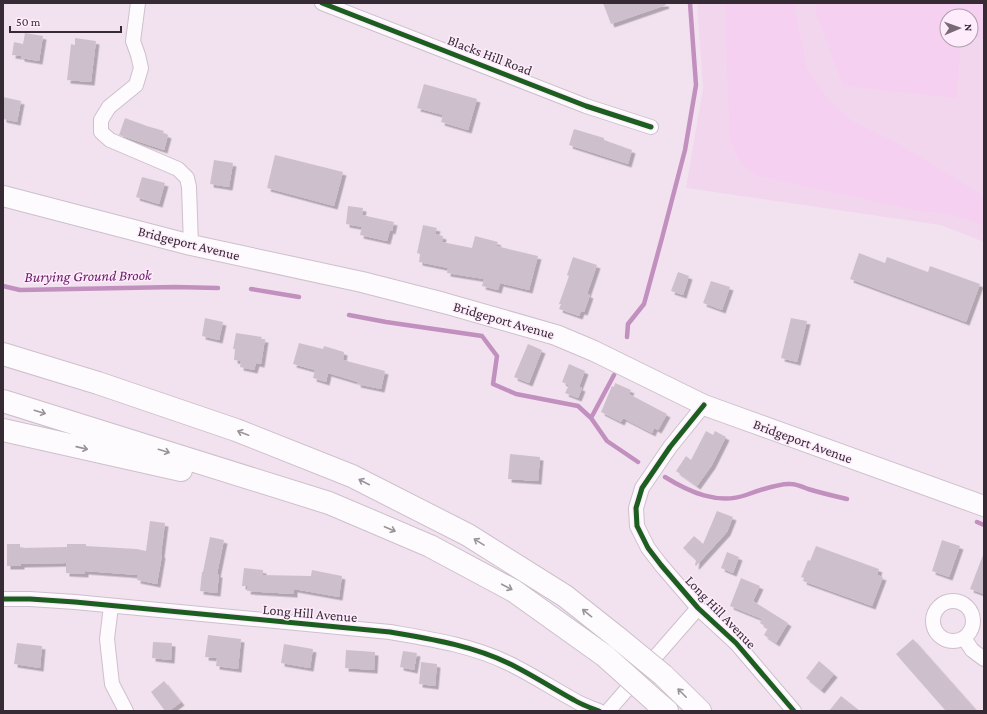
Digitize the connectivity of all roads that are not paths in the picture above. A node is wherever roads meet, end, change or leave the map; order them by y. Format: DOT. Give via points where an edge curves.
graph roads {
  1 [pos="138,3"];
  2 [pos="322,3"];
  3 [pos="651,127"];
  4 [pos="3,196"];
  5 [pos="191,244"];
  6 [pos="3,354"];
  7 [pos="3,401"];
  8 [pos="704,405"];
  9 [pos="3,430"];
  10 [pos="329,504"];
  11 [pos="984,506"];
  12 [pos="3,599"];
  13 [pos="111,606"];
  14 [pos="698,608"];
  15 [pos="964,638"];
  16 [pos="984,659"];
  17 [pos="660,705"];
  18 [pos="126,711"];
  19 [pos="599,711"];
  20 [pos="608,711"];
  21 [pos="700,711"];
  22 [pos="794,711"];
  1 -- 5 [label="street" via="133,41 141,68 136,85 109,107 101,120 101,132 110,140 178,169 187,178"];
  2 -- 3 [label="street, Blacks Hill Road" via="586,106"];
  4 -- 5 [label="main road, Bridgeport Avenue"];
  5 -- 8 [label="main road, Bridgeport Avenue" via="384,288 556,334"];
  21 -- 6 [label="highway, one-way, bridge" via="663,675 565,596 468,535 352,476 236,430"];
  7 -- 10 [label="highway, one-way"];
  8 -- 11 [label="main road, Bridgeport Avenue"];
  8 -- 14 [label="street, Long Hill Avenue" via="670,447 642,488 636,508 637,526 648,548"];
  9 -- 10 [label="highway, one-way"];
  10 -- 17 [label="highway, one-way, bridge" via="430,546 514,591 605,656"];
  12 -- 13 [label="street, Long Hill Avenue"];
  13 -- 18 [label="street" via="107,639 112,684"];
  13 -- 19 [label="street, Long Hill Avenue" via="390,632 442,641 506,662 575,701"];
  14 -- 20 [label="street, Long Hill Avenue"];
  14 -- 22 [label="street, Long Hill Avenue" via="736,643"];
  15 -- 16 [label="street" via="972,650"];
}
